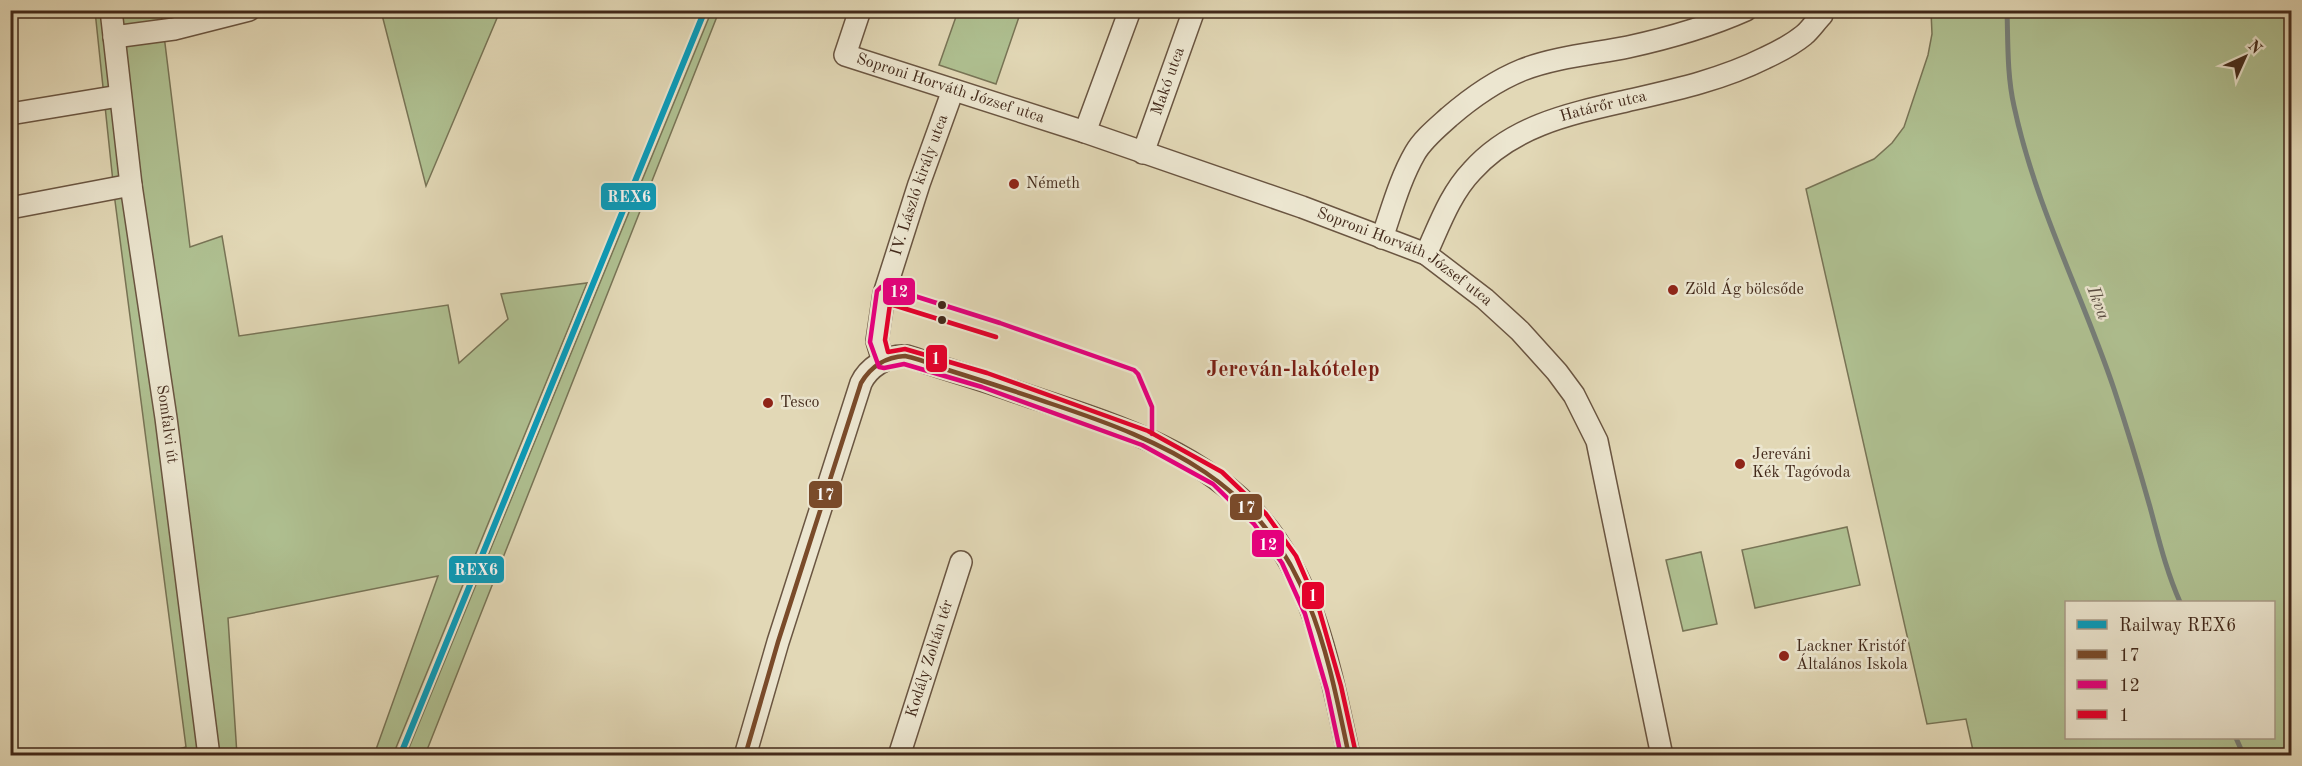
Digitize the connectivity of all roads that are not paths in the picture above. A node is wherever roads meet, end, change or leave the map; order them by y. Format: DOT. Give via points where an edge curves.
graph roads {
  1 [pos="111,10"];
  2 [pos="249,10"];
  3 [pos="860,10"];
  4 [pos="1130,10"];
  5 [pos="1194,10"];
  6 [pos="1746,10"];
  7 [pos="1823,10"];
  8 [pos="114,37"];
  9 [pos="953,90"];
  10 [pos="119,96"];
  11 [pos="10,114"];
  12 [pos="1085,132"];
  13 [pos="1143,153"];
  14 [pos="131,184"];
  15 [pos="10,208"];
  16 [pos="1382,238"];
  17 [pos="1426,254"];
  18 [pos="883,361"];
  19 [pos="961,562"];
  20 [pos="209,756"];
  21 [pos="745,756"];
  22 [pos="899,756"];
  23 [pos="1348,756"];
  24 [pos="1662,756"];
  1 -- 8 [label="street, Somfalvi út"];
  2 -- 8 [label="street" via="174,29"];
  3 -- 9 [label="street, Soproni Horváth József utca" via="845,55"];
  4 -- 12 [label="street"];
  5 -- 13 [label="street, Makó utca"];
  6 -- 16 [label="street" via="1672,36 1555,60 1491,86 1439,125 1416,151"];
  7 -- 17 [label="street, Határőr utca" via="1804,35 1739,71 1587,109 1536,125 1499,146 1471,171 1447,206"];
  8 -- 10 [label="street, Somfalvi út"];
  9 -- 12 [label="street, Soproni Horváth József utca"];
  9 -- 18 [label="street, IV. László király utca" via="884,294 877,342"];
  10 -- 11 [label="street"];
  10 -- 14 [label="street, Somfalvi út"];
  12 -- 13 [label="street, Soproni Horváth József utca"];
  13 -- 16 [label="street, Soproni Horváth József utca"];
  14 -- 15 [label="street"];
  14 -- 20 [label="street, Somfalvi út" via="166,418"];
  16 -- 17 [label="street, Soproni Horváth József utca"];
  17 -- 24 [label="street, Soproni Horváth József utca" via="1520,331 1563,380 1587,419 1597,441"];
  18 -- 21 [label="street" via="861,383"];
  18 -- 23 [label="street" via="904,356 984,380 1145,438 1217,478 1260,519 1289,560 1312,611"];
  19 -- 22 [label="street, Kodály Zoltán tér"];
}
